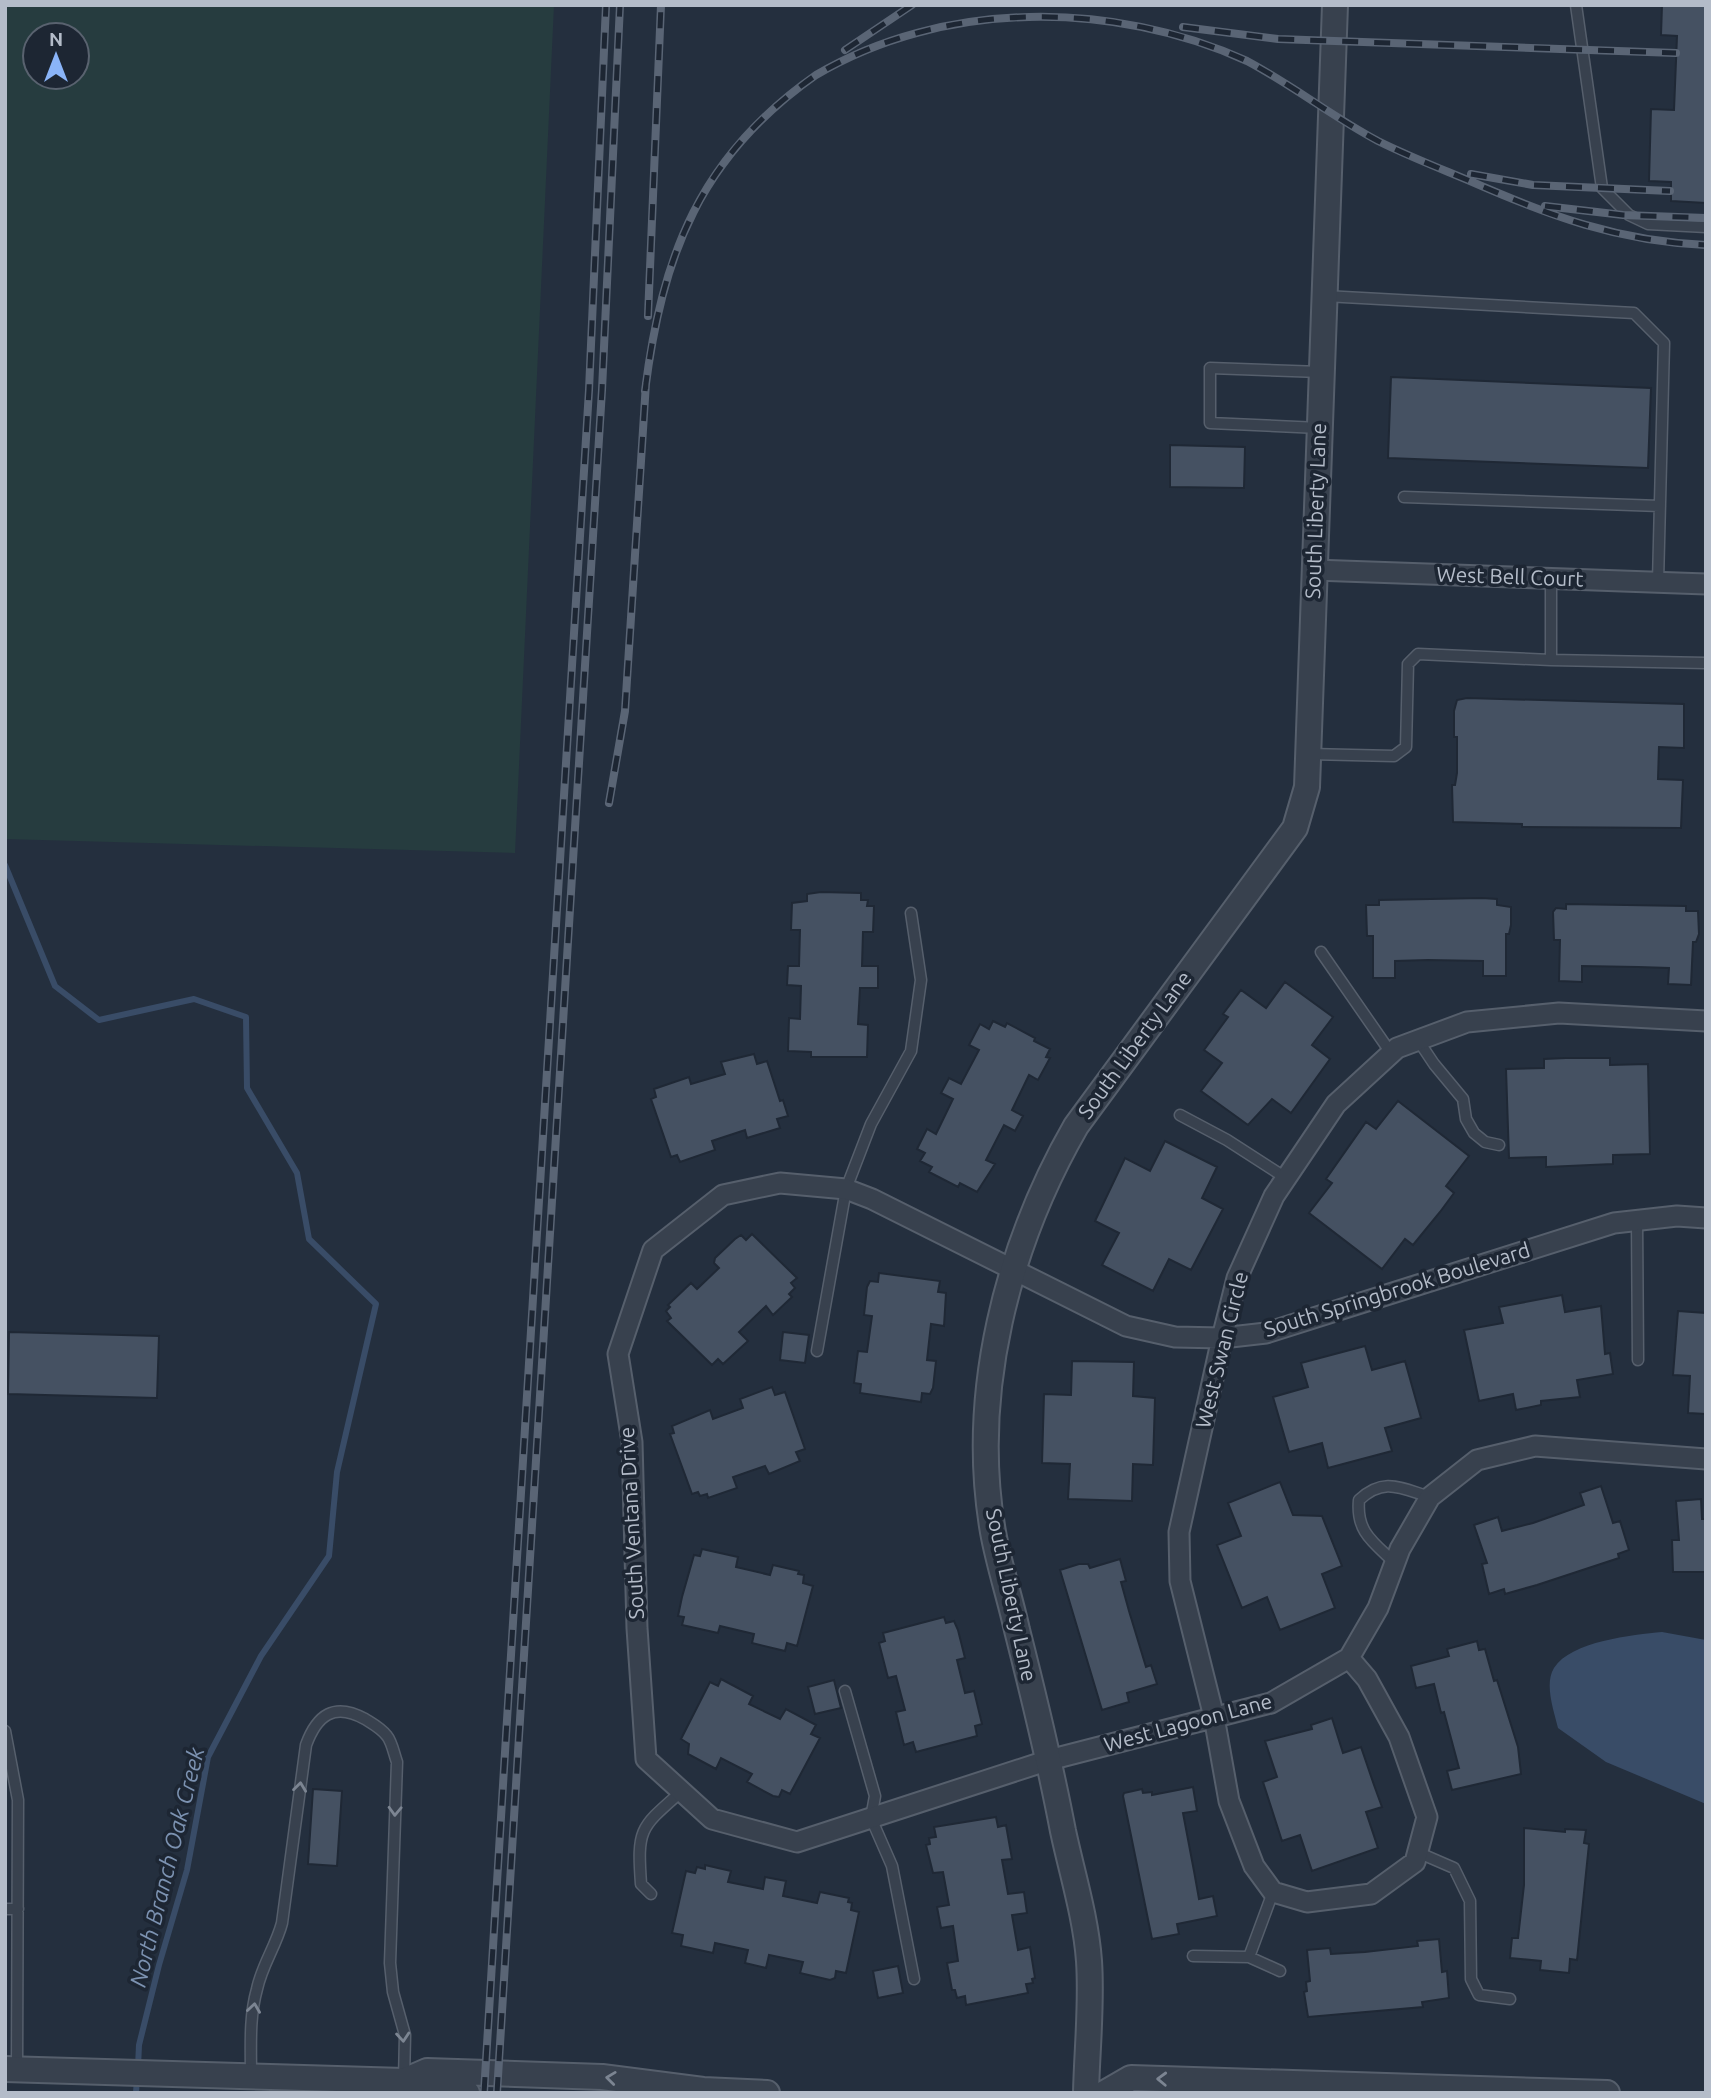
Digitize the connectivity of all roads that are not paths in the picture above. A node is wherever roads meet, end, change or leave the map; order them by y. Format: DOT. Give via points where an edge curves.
graph roads {
  1 [pos="1335,5"];
  2 [pos="1576,5"];
  3 [pos="1706,227"];
  4 [pos="1324,296"];
  5 [pos="1321,372"];
  6 [pos="1319,428"];
  7 [pos="1404,497"];
  8 [pos="1660,506"];
  9 [pos="1314,570"];
  10 [pos="1551,579"];
  11 [pos="1658,582"];
  12 [pos="1706,584"];
  13 [pos="1551,660"];
  14 [pos="1706,663"];
  15 [pos="1308,754"];
  16 [pos="911,913"];
  17 [pos="1321,952"];
  18 [pos="1706,1021"];
  19 [pos="1418,1040"];
  20 [pos="1391,1053"];
  21 [pos="1180,1115"];
  22 [pos="1499,1145"];
  23 [pos="1286,1178"];
  24 [pos="846,1189"];
  25 [pos="1706,1218"];
  26 [pos="1637,1220"];
  27 [pos="1013,1270"];
  28 [pos="1222,1338"];
  29 [pos="817,1351"];
  30 [pos="1638,1360"];
  31 [pos="1706,1459"];
  32 [pos="1430,1497"];
  33 [pos="1395,1563"];
  34 [pos="1349,1658"];
  35 [pos="845,1691"];
  36 [pos="1214,1717"];
  37 [pos="5,1731"];
  38 [pos="1049,1760"];
  39 [pos="682,1791"];
  40 [pos="872,1818"];
  41 [pos="1417,1852"];
  42 [pos="1273,1892"];
  43 [pos="652,1894"];
  44 [pos="5,1909"];
  45 [pos="18,1909"];
  46 [pos="5,1952"];
  47 [pos="18,1952"];
  48 [pos="1193,1956"];
  49 [pos="1249,1957"];
  50 [pos="1280,1971"];
  51 [pos="914,1979"];
  52 [pos="1510,1999"];
  53 [pos="11,2069"];
  54 [pos="251,2076"];
  55 [pos="404,2081"];
  56 [pos="703,2092"];
  57 [pos="1542,2092"];
  58 [pos="467,2093"];
  59 [pos="666,2093"];
  60 [pos="767,2093"];
  61 [pos="1086,2093"];
  62 [pos="1105,2093"];
  63 [pos="1607,2093"];
  1 -- 4 [label="street, South Liberty Lane"];
  2 -- 3 [label="lane" via="1602,188 1629,215 1648,224"];
  4 -- 5 [label="street, South Liberty Lane"];
  4 -- 8 [label="lane" via="1634,313 1664,344"];
  5 -- 6 [label="street, South Liberty Lane"];
  5 -- 6 [label="lane" via="1210,368 1210,423"];
  6 -- 9 [label="street, South Liberty Lane"];
  7 -- 8 [label="lane"];
  8 -- 11 [label="lane"];
  9 -- 10 [label="street, West Bell Court"];
  9 -- 15 [label="street, South Liberty Lane"];
  10 -- 11 [label="street, West Bell Court"];
  10 -- 13 [label="lane"];
  11 -- 12 [label="street, West Bell Court"];
  13 -- 14 [label="lane"];
  13 -- 15 [label="lane" via="1418,654 1408,664 1406,747 1394,756"];
  15 -- 27 [label="street, South Liberty Lane" via="1307,787 1295,828 1076,1126 1038,1197"];
  16 -- 24 [label="lane" via="921,981 911,1051 872,1124"];
  17 -- 20 [label="lane"];
  18 -- 19 [label="street, West Swan Circle" via="1559,1013 1467,1022"];
  19 -- 20 [label="street, West Swan Circle"];
  19 -- 22 [label="lane" via="1464,1099 1466,1119 1474,1133"];
  20 -- 23 [label="street, West Swan Circle" via="1336,1104"];
  21 -- 23 [label="lane"];
  23 -- 28 [label="street, West Swan Circle" via="1237,1278"];
  24 -- 27 [label="street, South Ventana Drive"];
  24 -- 29 [label="lane"];
  24 -- 39 [label="street, South Ventana Drive" via="780,1183 723,1195 653,1250 618,1354 632,1442 646,1759"];
  25 -- 26 [label="street, South Springbrook Boulevard"];
  26 -- 28 [label="street, South Springbrook Boulevard" via="1614,1223 1266,1333"];
  26 -- 30 [label="lane"];
  27 -- 28 [label="street, South Springbrook Boulevard" via="1126,1326 1175,1337"];
  27 -- 38 [label="street, South Liberty Lane" via="990,1378 987,1460 993,1532"];
  28 -- 36 [label="street, West Swan Circle" via="1180,1532 1180,1580"];
  31 -- 32 [label="street, West Lagoon Lane" via="1535,1446 1477,1460"];
  32 -- 33 [label="street, West Lagoon Lane"];
  32 -- 33 [label="lane" via="1393,1486 1374,1487 1359,1500 1357,1519"];
  33 -- 34 [label="street, West Lagoon Lane" via="1378,1608"];
  34 -- 36 [label="street, West Lagoon Lane" via="1271,1703"];
  34 -- 41 [label="street" via="1367,1679 1399,1737 1427,1817"];
  35 -- 40 [label="lane" via="875,1796"];
  36 -- 38 [label="street, West Lagoon Lane"];
  36 -- 42 [label="street" via="1229,1801 1254,1866"];
  37 -- 45 [label="lane" via="18,1800"];
  38 -- 40 [label="street, South Ventana Drive"];
  38 -- 61 [label="street, South Liberty Lane" via="1089,1960"];
  39 -- 40 [label="street, South Ventana Drive" via="712,1819 797,1842"];
  39 -- 43 [label="lane" via="647,1822 638,1842 640,1884"];
  40 -- 51 [label="lane" via="892,1867"];
  41 -- 42 [label="street" via="1415,1862 1371,1894 1307,1902"];
  41 -- 52 [label="lane" via="1454,1868 1470,1901 1471,1979 1479,1995"];
  42 -- 49 [label="lane"];
  44 -- 45 [label="lane"];
  45 -- 47 [label="lane"];
  46 -- 47 [label="lane"];
  47 -- 53 [label="lane"];
  48 -- 49 [label="lane"];
  49 -- 50 [label="lane"];
  53 -- 54 [label="street"];
  54 -- 55 [label="street"];
  54 -- 55 [label="lane, one-way" via="257,1988 282,1923 306,1745 312,1727 338,1710 377,1726 389,1737 397,1762 390,1963 405,2035"];
  56 -- 55 [label="street, one-way" via="602,2077 439,2071"];
  55 -- 58 [label="street" via="427,2092"];
  56 -- 59 [label="street"];
  56 -- 60 [label="street"];
  57 -- 62 [label="street, one-way" via="1131,2078"];
  57 -- 63 [label="street"];
}
